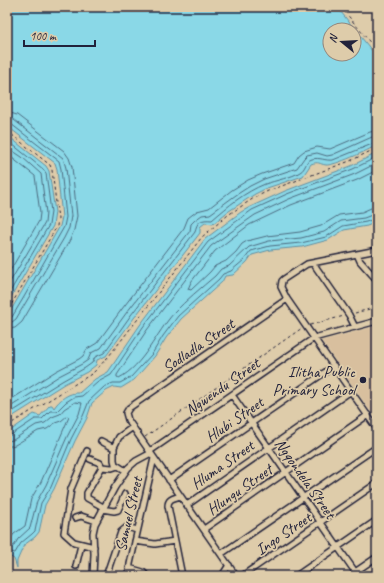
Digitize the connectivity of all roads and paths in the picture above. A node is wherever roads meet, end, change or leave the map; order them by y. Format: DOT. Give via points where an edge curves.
graph roads {
  1 [pos="341,7"];
  2 [pos="377,51"];
  3 [pos="7,132"];
  4 [pos="377,148"];
  5 [pos="377,250"];
  6 [pos="357,254"];
  7 [pos="313,263"];
  8 [pos="377,280"];
  9 [pos="287,300"];
  10 [pos="377,307"];
  11 [pos="7,312"];
  12 [pos="349,315"];
  13 [pos="377,321"];
  14 [pos="306,326"];
  15 [pos="355,327"];
  16 [pos="314,338"];
  17 [pos="334,366"];
  18 [pos="351,391"];
  19 [pos="232,395"];
  20 [pos="368,415"];
  21 [pos="251,423"];
  22 [pos="7,426"];
  23 [pos="133,427"];
  24 [pos="377,429"];
  25 [pos="141,439"];
  26 [pos="101,442"];
  27 [pos="377,447"];
  28 [pos="114,448"];
  29 [pos="269,448"];
  30 [pos="86,450"];
  31 [pos="151,452"];
  32 [pos="154,458"];
  33 [pos="90,459"];
  34 [pos="118,466"];
  35 [pos="102,467"];
  36 [pos="126,471"];
  37 [pos="286,472"];
  38 [pos="169,480"];
  39 [pos="377,483"];
  40 [pos="125,494"];
  41 [pos="180,496"];
  42 [pos="303,497"];
  43 [pos="187,505"];
  44 [pos="103,508"];
  45 [pos="75,518"];
  46 [pos="377,520"];
  47 [pos="96,521"];
  48 [pos="321,522"];
  49 [pos="204,529"];
  50 [pos="137,530"];
  51 [pos="135,540"];
  52 [pos="175,541"];
  53 [pos="82,545"];
  54 [pos="94,547"];
  55 [pos="338,547"];
  56 [pos="221,554"];
  57 [pos="377,557"];
  58 [pos="229,565"];
  59 [pos="76,566"];
  60 [pos="129,568"];
  61 [pos="357,575"];
  62 [pos="93,576"];
  63 [pos="106,576"];
  64 [pos="129,576"];
  65 [pos="147,576"];
  66 [pos="182,576"];
  67 [pos="222,576"];
  68 [pos="236,576"];
  69 [pos="242,576"];
  70 [pos="296,576"];
  1 -- 2 [label="path"];
  3 -- 11 [label="path" via="50,165 58,218 57,226"];
  4 -- 22 [label="path" via="350,161 268,191 228,215 202,237 93,373"];
  5 -- 6 [label="street"];
  6 -- 7 [label="street"];
  6 -- 8 [label="street"];
  7 -- 9 [label="street" via="282,281 281,290"];
  7 -- 12 [label="street"];
  9 -- 14 [label="street"];
  9 -- 23 [label="street, Sodladla Street" via="130,408 126,416"];
  10 -- 12 [label="path"];
  12 -- 14 [label="path"];
  12 -- 15 [label="street"];
  13 -- 15 [label="street, Ngwendu Street"];
  14 -- 16 [label="street"];
  14 -- 25 [label="path"];
  15 -- 16 [label="street, Ngwendu Street"];
  16 -- 17 [label="street"];
  16 -- 19 [label="street, Ngwendu Street"];
  17 -- 18 [label="street"];
  17 -- 21 [label="street, Hlubi Street"];
  18 -- 20 [label="street"];
  18 -- 29 [label="street, Hluma Street"];
  19 -- 21 [label="street, Ngqondela Street"];
  19 -- 31 [label="street, Ngwendu Street"];
  20 -- 24 [label="street"];
  20 -- 37 [label="street, Hlungu Street"];
  21 -- 29 [label="street, Ngqondela Street"];
  21 -- 38 [label="street, Hlubi Street"];
  23 -- 25 [label="street"];
  23 -- 28 [label="street" via="119,437"];
  25 -- 31 [label="street"];
  26 -- 28 [label="street"];
  27 -- 42 [label="street"];
  28 -- 34 [label="street" via="114,460"];
  29 -- 37 [label="street, Ngqondela Street"];
  29 -- 43 [label="street, Hluma Street"];
  30 -- 53 [label="street" via="71,489 64,533"];
  31 -- 32 [label="street"];
  31 -- 36 [label="street, Ngwendu Street"];
  32 -- 38 [label="street"];
  32 -- 50 [label="street, Samuel Street"];
  33 -- 35 [label="street"];
  34 -- 35 [label="street"];
  34 -- 36 [label="street"];
  35 -- 44 [label="street" via="87,493 87,498"];
  36 -- 44 [label="street, Ngwendu Street"];
  37 -- 42 [label="street, Ngqondela Street"];
  37 -- 49 [label="street, Hlungu Street"];
  38 -- 41 [label="street"];
  39 -- 48 [label="street, Ingo Street"];
  40 -- 44 [label="street" via="118,510"];
  41 -- 43 [label="street"];
  41 -- 52 [label="street" via="168,503"];
  42 -- 48 [label="street, Ngqondela Street"];
  42 -- 56 [label="street"];
  43 -- 49 [label="street"];
  44 -- 47 [label="street, Ngwendu Street"];
  45 -- 47 [label="street" via="81,516"];
  46 -- 55 [label="street"];
  47 -- 54 [label="street, Ngwendu Street" via="93,533"];
  48 -- 55 [label="street, Ngqondela Street"];
  48 -- 69 [label="street, Ingo Street"];
  49 -- 56 [label="street"];
  50 -- 51 [label="street, Samuel Street"];
  50 -- 63 [label="street" via="128,527 123,530"];
  51 -- 52 [label="street" via="155,544"];
  51 -- 60 [label="street, Samuel Street"];
  52 -- 66 [label="street"];
  53 -- 54 [label="street"];
  53 -- 59 [label="street"];
  54 -- 62 [label="street, Ngwendu Street"];
  55 -- 61 [label="street, Ngqondela Street"];
  55 -- 70 [label="street"];
  56 -- 58 [label="street"];
  57 -- 61 [label="street"];
  58 -- 67 [label="street"];
  58 -- 68 [label="street"];
  60 -- 64 [label="street, Samuel Street"];
  60 -- 65 [label="street" via="143,572"];
}
